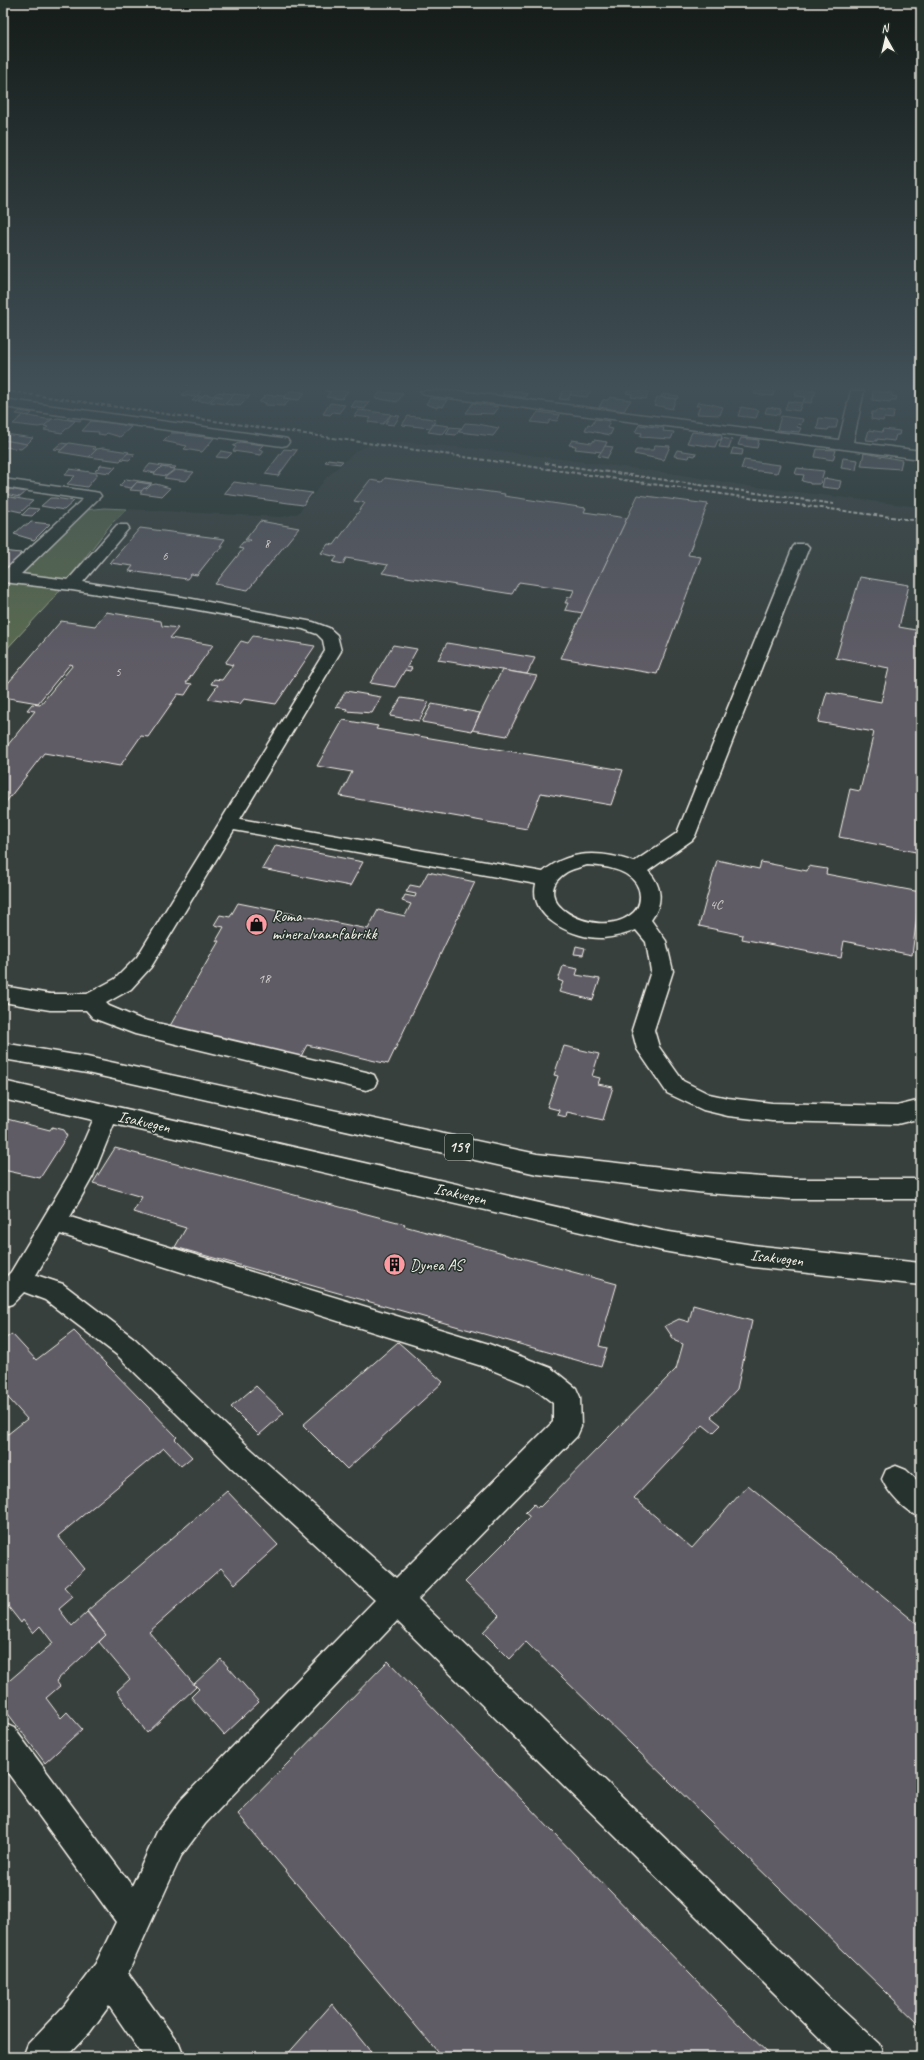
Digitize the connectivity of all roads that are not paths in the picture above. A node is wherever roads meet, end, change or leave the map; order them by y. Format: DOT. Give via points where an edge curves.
graph roads {
  1 [pos="32,487"];
  2 [pos="122,528"];
  3 [pos="802,547"];
  4 [pos="6,578"];
  5 [pos="72,585"];
  6 [pos="228,823"];
  7 [pos="635,871"];
  8 [pos="547,879"];
  9 [pos="639,919"];
  10 [pos="3,994"];
  11 [pos="91,1002"];
  12 [pos="3,1051"];
  13 [pos="366,1081"];
  14 [pos="3,1090"];
  15 [pos="921,1109"];
  16 [pos="107,1114"];
  17 [pos="921,1189"];
  18 [pos="54,1222"];
  19 [pos="921,1274"];
  20 [pos="12,1288"];
  21 [pos="896,1479"];
  22 [pos="921,1504"];
  23 [pos="397,1599"];
  24 [pos="3,1739"];
  25 [pos="135,1920"];
  26 [pos="109,1976"];
  27 [pos="41,2057"];
  28 [pos="166,2057"];
  29 [pos="866,2057"];
  1 -- 4 [label="main road" via="94,496"];
  2 -- 5 [label="main road"];
  3 -- 7 [label="main road" via="685,836"];
  4 -- 5 [label="main road"];
  5 -- 6 [label="main road" via="182,602 307,626 323,631 331,638 333,652"];
  6 -- 8 [label="main road"];
  6 -- 11 [label="main road" via="144,962 123,984"];
  7 -- 8 [label="main road" via="612,861 586,859 562,866"];
  7 -- 9 [label="main road" via="648,887 651,896 650,904"];
  8 -- 9 [label="main road" via="543,897 546,906 553,914 574,926 597,931 609,930"];
  9 -- 15 [label="main road" via="656,940 662,971 644,1030 648,1049 675,1087 703,1101 772,1112 897,1115"];
  10 -- 11 [label="main road" via="50,1002"];
  11 -- 13 [label="main road" via="102,1012 134,1026"];
  12 -- 17 [label="main road, 159" via="88,1065 537,1164 706,1183 791,1188"];
  14 -- 16 [label="main road, Isakvegen"];
  16 -- 18 [label="main road" via="81,1176"];
  16 -- 19 [label="main road, Isakvegen" via="663,1241 753,1256"];
  18 -- 20 [label="main road"];
  18 -- 23 [label="main road" via="489,1356 541,1377 566,1398 567,1427"];
  20 -- 23 [label="main road" via="54,1292 126,1347 242,1459"];
  21 -- 22 [label="main road"];
  23 -- 25 [label="main road" via="193,1812 169,1844"];
  23 -- 29 [label="main road"];
  24 -- 25 [label="main road"];
  25 -- 26 [label="main road"];
  26 -- 27 [label="main road" via="77,2019"];
  26 -- 28 [label="main road"];
}
